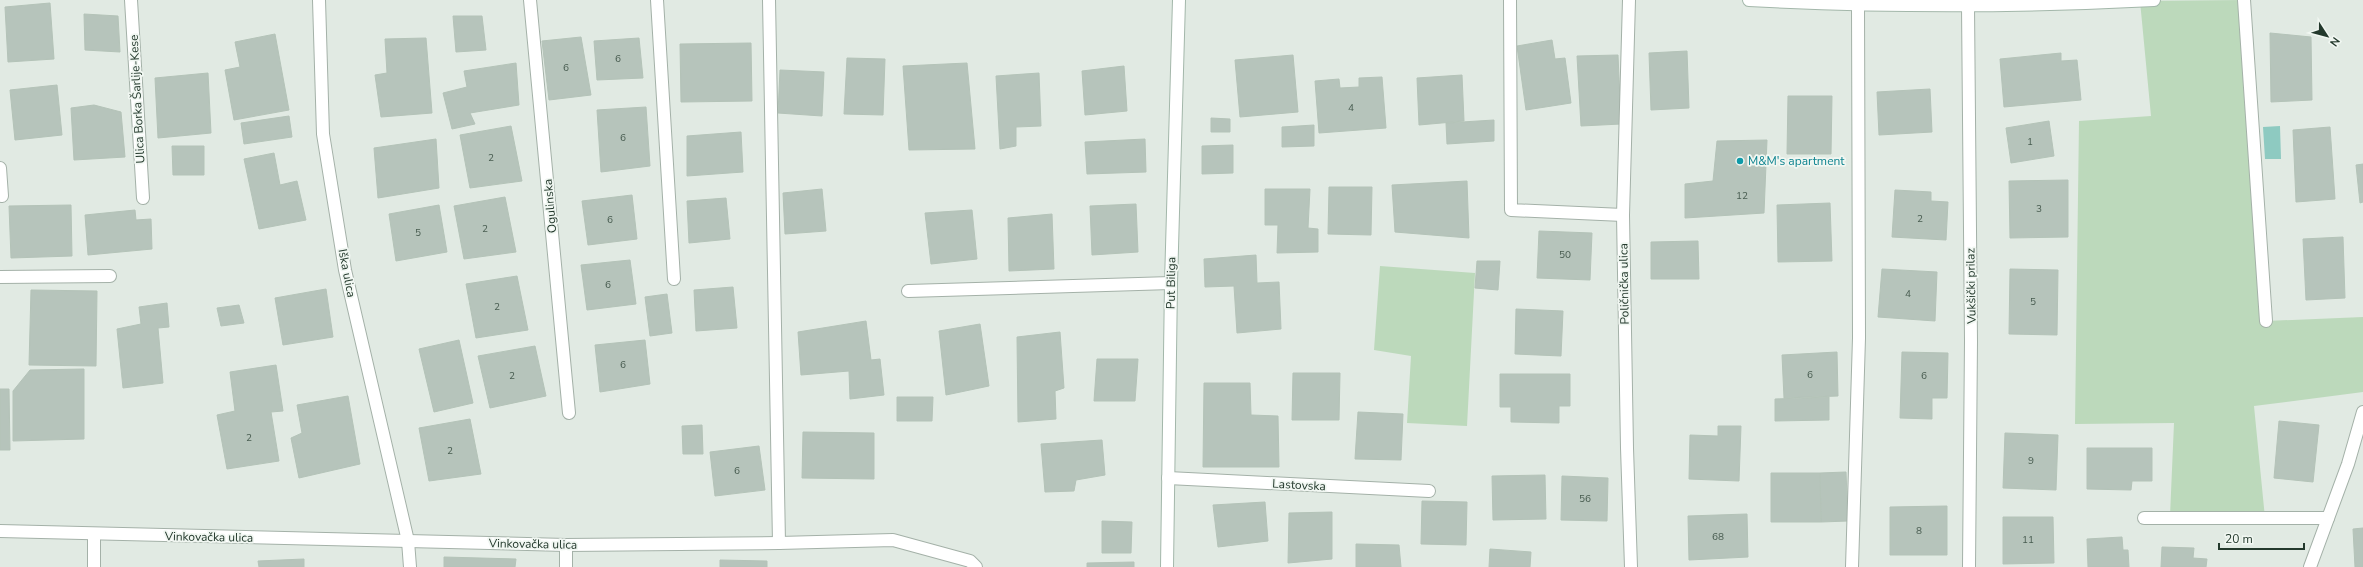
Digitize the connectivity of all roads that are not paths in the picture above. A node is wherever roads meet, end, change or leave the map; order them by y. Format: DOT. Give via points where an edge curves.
graph roads {
  1 [pos="131,0"];
  2 [pos="319,0"];
  3 [pos="530,0"];
  4 [pos="657,0"];
  5 [pos="769,0"];
  6 [pos="1179,0"];
  7 [pos="1510,0"];
  8 [pos="1629,0"];
  9 [pos="1749,0"];
  10 [pos="2154,0"];
  11 [pos="2244,0"];
  12 [pos="1858,6"];
  13 [pos="1968,6"];
  14 [pos="0,168"];
  15 [pos="2,196"];
  16 [pos="143,198"];
  17 [pos="1623,215"];
  18 [pos="110,276"];
  19 [pos="0,277"];
  20 [pos="674,279"];
  21 [pos="1171,283"];
  22 [pos="908,291"];
  23 [pos="2266,321"];
  24 [pos="2363,412"];
  25 [pos="569,413"];
  26 [pos="1168,478"];
  27 [pos="1429,491"];
  28 [pos="2144,518"];
  29 [pos="2328,518"];
  30 [pos="0,531"];
  31 [pos="94,534"];
  32 [pos="408,541"];
  33 [pos="779,543"];
  34 [pos="566,545"];
  35 [pos="973,564"];
  36 [pos="94,567"];
  37 [pos="410,567"];
  38 [pos="566,567"];
  39 [pos="1167,567"];
  40 [pos="1631,567"];
  41 [pos="1852,567"];
  42 [pos="1969,567"];
  43 [pos="2310,567"];
  1 -- 16 [label="street, Ulica Borka Šarlije-Kese"];
  2 -- 32 [label="street, Iška ulica" via="323,134 345,270"];
  3 -- 25 [label="street, Ogulinska"];
  4 -- 20 [label="street"];
  5 -- 33 [label="street"];
  6 -- 21 [label="street, Put Biliga"];
  7 -- 17 [label="street" via="1511,210"];
  8 -- 17 [label="street, Poličnička ulica"];
  9 -- 12 [label="street"];
  10 -- 13 [label="street"];
  11 -- 23 [label="street"];
  12 -- 13 [label="street"];
  12 -- 41 [label="street" via="1858,338"];
  13 -- 42 [label="street, Vukšički prilaz" via="1971,340"];
  14 -- 15 [label="street"];
  17 -- 40 [label="street, Poličnička ulica"];
  18 -- 19 [label="street"];
  21 -- 22 [label="street"];
  21 -- 26 [label="street, Put Biliga"];
  24 -- 29 [label="street" via="2348,464"];
  26 -- 27 [label="street, Lastovska"];
  26 -- 39 [label="street, Put Biliga"];
  28 -- 29 [label="street"];
  29 -- 43 [label="street"];
  30 -- 31 [label="street, Vinkovačka ulica"];
  31 -- 32 [label="street, Vinkovačka ulica"];
  31 -- 36 [label="street"];
  32 -- 34 [label="street, Vinkovačka ulica"];
  32 -- 37 [label="street, Iška ulica"];
  33 -- 34 [label="street, Vinkovačka ulica"];
  33 -- 35 [label="street, Vinkovačka ulica" via="893,540"];
  34 -- 38 [label="street"];
}
